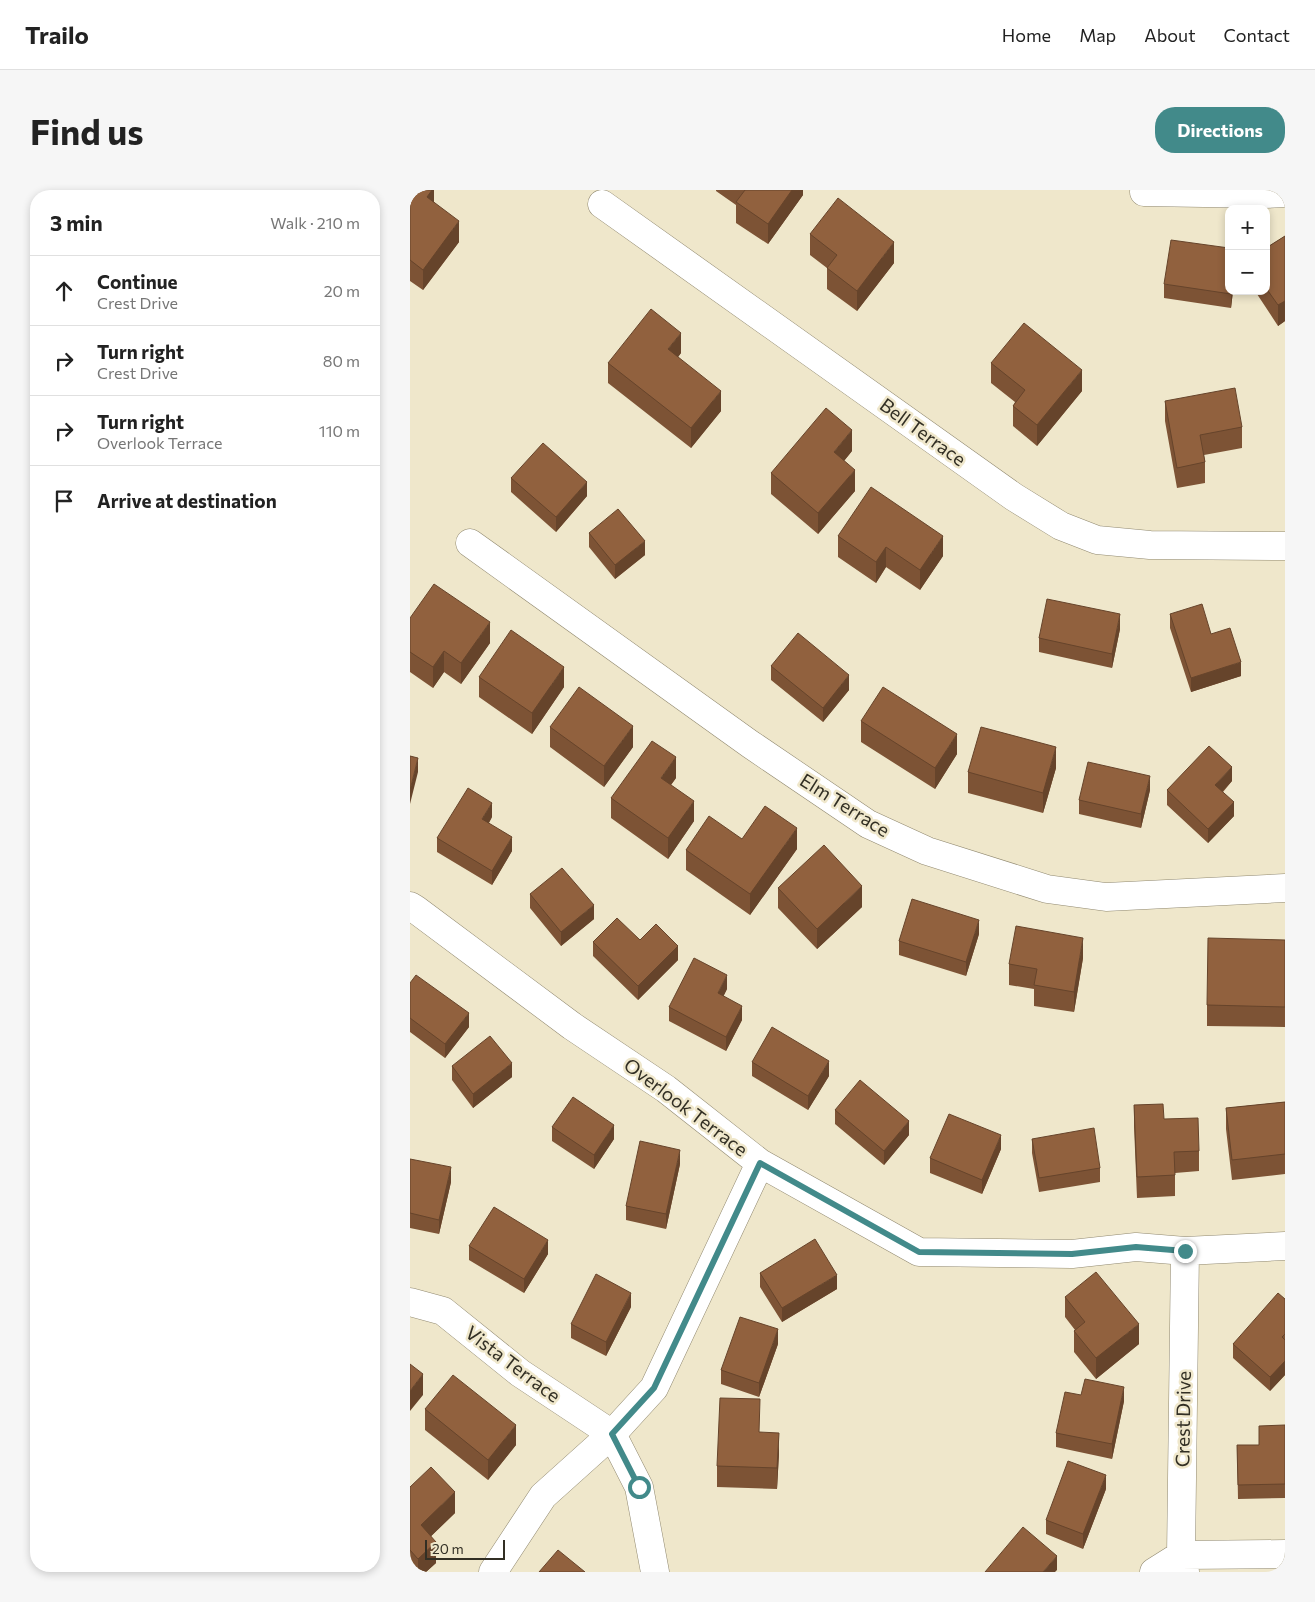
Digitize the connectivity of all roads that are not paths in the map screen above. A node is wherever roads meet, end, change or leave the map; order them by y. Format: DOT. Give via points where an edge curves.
graph roads {
  1 [pos="1144,192"];
  2 [pos="1285,193"];
  3 [pos="602,204"];
  4 [pos="470,543"];
  5 [pos="1285,546"];
  6 [pos="1285,888"];
  7 [pos="410,906"];
  8 [pos="760,1163"];
  9 [pos="1285,1246"];
  10 [pos="1185,1251"];
  11 [pos="410,1302"];
  12 [pos="612,1434"];
  13 [pos="1285,1554"];
  14 [pos="1183,1564"];
  15 [pos="493,1572"];
  16 [pos="655,1572"];
  17 [pos="1154,1572"];
  1 -- 2 [label="street"];
  3 -- 5 [label="street, Bell Terrace" via="1014,497 1061,526 1097,540 1150,545"];
  4 -- 6 [label="street, Elm Terrace" via="853,814 927,851 1047,889 1106,897"];
  7 -- 8 [label="street, Overlook Terrace" via="572,1026 666,1088"];
  8 -- 10 [label="street, Overlook Terrace" via="919,1252 1072,1254 1136,1247"];
  8 -- 12 [label="street" via="654,1388"];
  9 -- 10 [label="street, Overlook Terrace"];
  10 -- 14 [label="street, Crest Drive"];
  11 -- 12 [label="street, Vista Terrace" via="443,1311 520,1373"];
  12 -- 15 [label="street" via="543,1496"];
  12 -- 16 [label="street" via="639,1487"];
  13 -- 14 [label="street"];
  14 -- 17 [label="street"];
}
